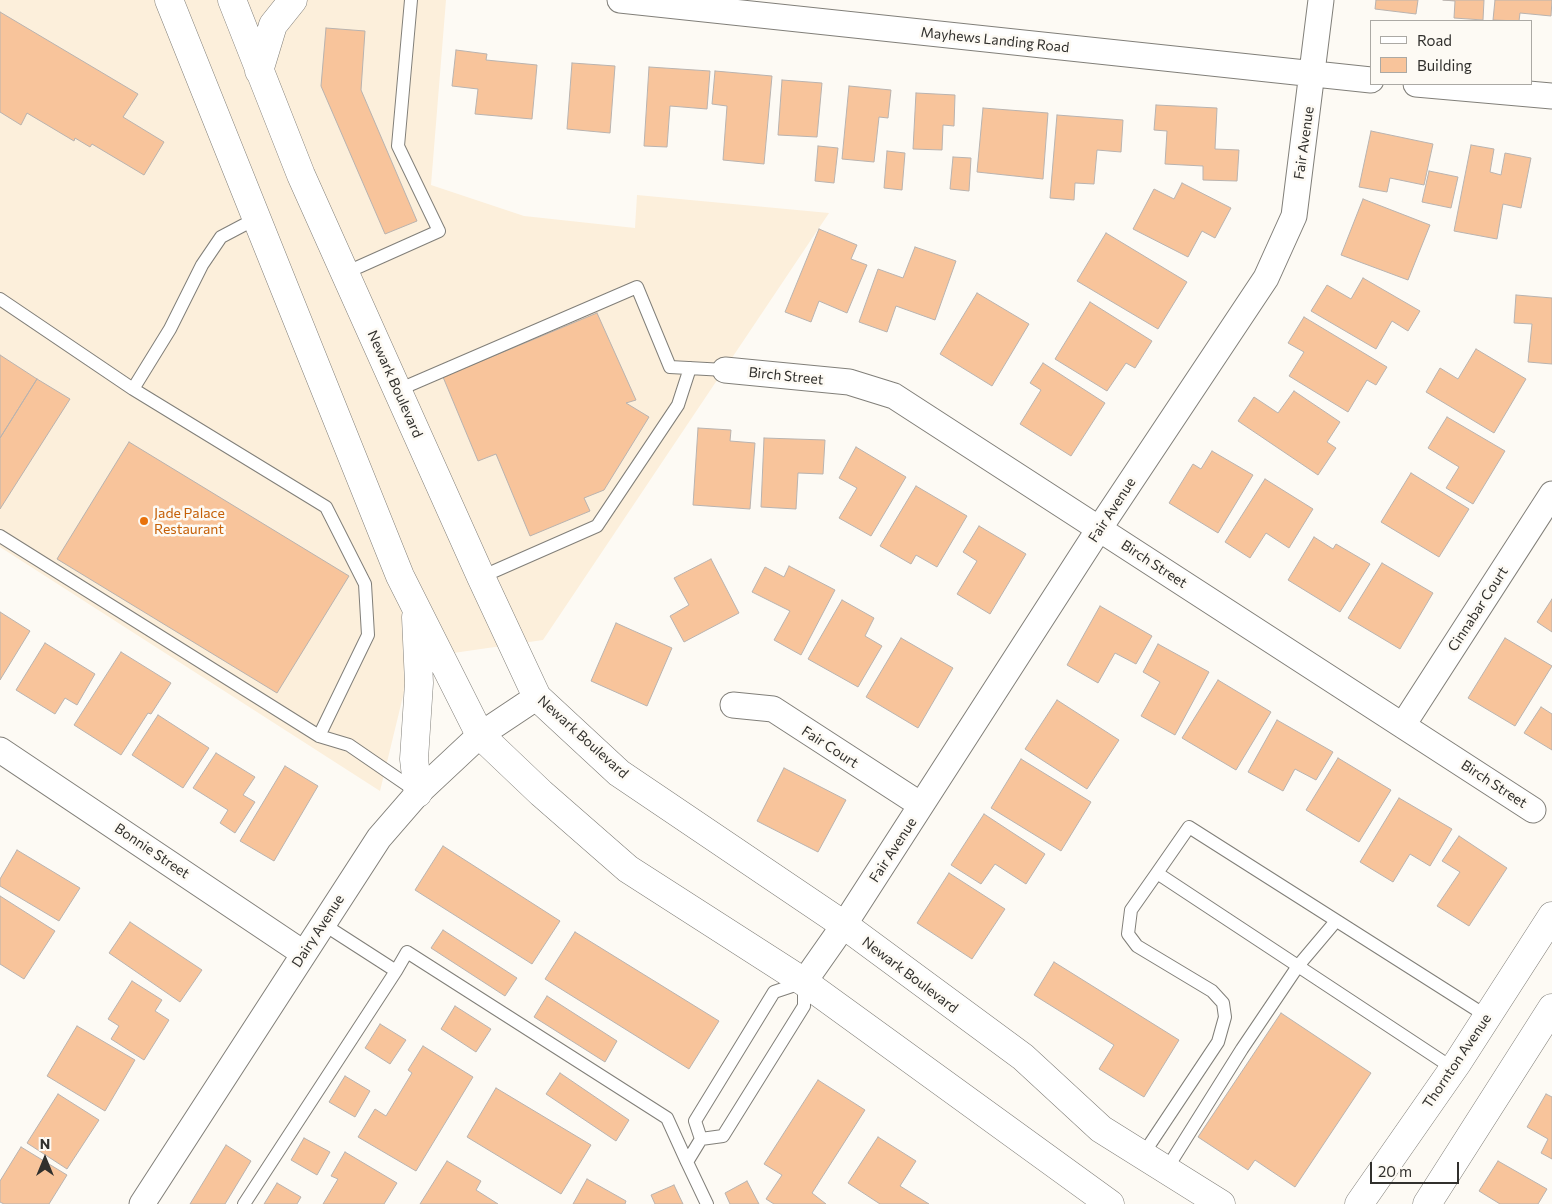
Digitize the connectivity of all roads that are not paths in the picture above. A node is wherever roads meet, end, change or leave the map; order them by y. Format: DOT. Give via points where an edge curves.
graph roads {
  1 [pos="169,0"];
  2 [pos="232,0"];
  3 [pos="293,0"];
  4 [pos="411,0"];
  5 [pos="620,0"];
  6 [pos="1321,0"];
  7 [pos="259,71"];
  8 [pos="1313,74"];
  9 [pos="1370,80"];
  10 [pos="1427,85"];
  11 [pos="1552,96"];
  12 [pos="257,218"];
  13 [pos="345,274"];
  14 [pos="0,299"];
  15 [pos="690,368"];
  16 [pos="725,370"];
  17 [pos="133,389"];
  18 [pos="398,390"];
  19 [pos="1552,494"];
  20 [pos="1100,529"];
  21 [pos="0,536"];
  22 [pos="481,577"];
  23 [pos="416,608"];
  24 [pos="537,697"];
  25 [pos="733,705"];
  26 [pos="1403,725"];
  27 [pos="480,735"];
  28 [pos="319,736"];
  29 [pos="3,759"];
  30 [pos="418,793"];
  31 [pos="921,805"];
  32 [pos="1533,810"];
  33 [pos="1157,873"];
  34 [pos="1552,916"];
  35 [pos="1336,921"];
  36 [pos="322,924"];
  37 [pos="844,925"];
  38 [pos="303,953"];
  39 [pos="1298,966"];
  40 [pos="396,971"];
  41 [pos="804,982"];
  42 [pos="1552,1008"];
  43 [pos="1488,1017"];
  44 [pos="1454,1069"];
  45 [pos="701,1139"];
  46 [pos="1142,1156"];
  47 [pos="687,1162"];
  48 [pos="1166,1170"];
  49 [pos="142,1204"];
  50 [pos="244,1204"];
  51 [pos="707,1204"];
  52 [pos="1110,1204"];
  53 [pos="1221,1204"];
  54 [pos="1359,1204"];
  55 [pos="1427,1204"];
  1 -- 12 [label="main road"];
  2 -- 7 [label="main road, Newark Boulevard"];
  3 -- 7 [label="main road" via="273,25"];
  4 -- 13 [label="lane" via="398,146 439,231"];
  5 -- 8 [label="street, Mayhews Landing Road"];
  6 -- 8 [label="street, Fair Avenue"];
  7 -- 13 [label="main road, Newark Boulevard"];
  8 -- 9 [label="street, Mayhews Landing Road"];
  8 -- 20 [label="street, Fair Avenue" via="1294,216 1266,278"];
  10 -- 11 [label="street"];
  12 -- 17 [label="lane" via="221,237"];
  12 -- 23 [label="main road" via="400,576"];
  13 -- 18 [label="main road, Newark Boulevard"];
  14 -- 17 [label="lane"];
  15 -- 16 [label="lane"];
  15 -- 18 [label="lane" via="670,367 637,287"];
  15 -- 22 [label="lane" via="678,405 597,526"];
  16 -- 20 [label="street, Birch Street" via="849,382 894,396"];
  17 -- 28 [label="lane" via="326,507 365,584 368,635"];
  18 -- 22 [label="main road, Newark Boulevard"];
  19 -- 26 [label="street, Cinnabar Court"];
  20 -- 26 [label="street, Birch Street"];
  20 -- 31 [label="street, Fair Avenue"];
  21 -- 28 [label="lane"];
  22 -- 24 [label="main road, Newark Boulevard"];
  23 -- 27 [label="main road"];
  23 -- 30 [label="main road" via="419,683 414,759"];
  24 -- 27 [label="street, Dairy Avenue"];
  24 -- 37 [label="main road, Newark Boulevard" via="619,773"];
  25 -- 31 [label="street, Fair Court" via="773,710"];
  26 -- 32 [label="street, Birch Street"];
  27 -- 30 [label="street, Dairy Avenue"];
  27 -- 41 [label="main road" via="628,868"];
  28 -- 30 [label="lane" via="349,745"];
  29 -- 38 [label="street, Bonnie Street"];
  30 -- 36 [label="street, Dairy Avenue" via="379,838"];
  31 -- 37 [label="street, Fair Avenue"];
  33 -- 35 [label="lane" via="1190,827"];
  33 -- 39 [label="lane"];
  33 -- 46 [label="lane" via="1131,910 1128,934 1137,946 1212,991 1223,1003 1225,1017 1218,1042"];
  34 -- 43 [label="main road, Thornton Avenue"];
  35 -- 39 [label="lane"];
  35 -- 43 [label="lane"];
  36 -- 38 [label="street, Dairy Avenue"];
  36 -- 40 [label="lane"];
  37 -- 41 [label="street, Fair Avenue"];
  37 -- 46 [label="main road, Newark Boulevard" via="1023,1057 1101,1129"];
  38 -- 49 [label="street, Dairy Avenue"];
  39 -- 44 [label="lane"];
  39 -- 48 [label="lane"];
  40 -- 47 [label="lane" via="408,952 667,1118"];
  40 -- 50 [label="lane"];
  41 -- 45 [label="lane" via="804,1006 724,1136"];
  41 -- 45 [label="lane" via="774,992 695,1120"];
  41 -- 52 [label="main road"];
  42 -- 55 [label="main road"];
  43 -- 44 [label="main road, Thornton Avenue"];
  44 -- 54 [label="main road, Thornton Avenue"];
  45 -- 47 [label="lane"];
  46 -- 48 [label="main road, Newark Boulevard"];
  47 -- 51 [label="lane"];
  48 -- 53 [label="main road, Newark Boulevard"];
}
